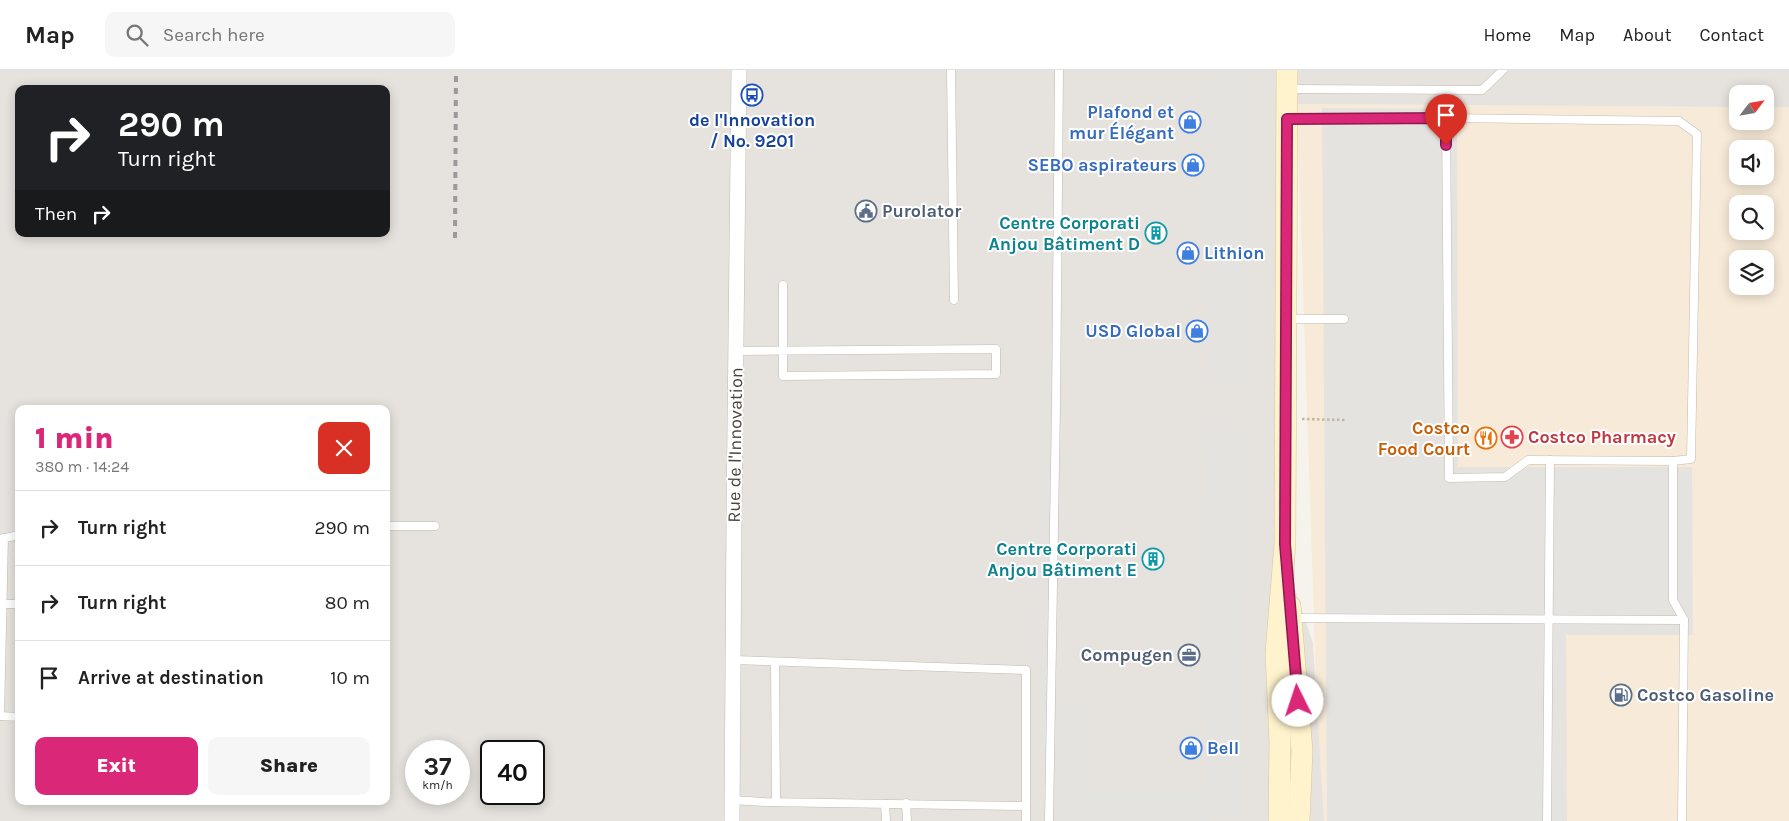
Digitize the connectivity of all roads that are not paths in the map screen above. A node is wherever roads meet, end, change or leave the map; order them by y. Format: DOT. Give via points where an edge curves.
graph roads {
  1 [pos="740,70"];
  2 [pos="952,70"];
  3 [pos="1059,70"];
  4 [pos="1503,70"];
  5 [pos="1287,79"];
  6 [pos="1446,118"];
  7 [pos="1287,119"];
  8 [pos="783,285"];
  9 [pos="954,300"];
  10 [pos="1286,319"];
  11 [pos="1344,319"];
  12 [pos="784,350"];
  13 [pos="737,351"];
  14 [pos="1550,460"];
  15 [pos="1672,461"];
  16 [pos="390,526"];
  17 [pos="435,526"];
  18 [pos="15,536"];
  19 [pos="2,539"];
  20 [pos="1285,544"];
  21 [pos="2,604"];
  22 [pos="15,604"];
  23 [pos="1292,618"];
  24 [pos="1548,619"];
  25 [pos="1684,620"];
  26 [pos="733,660"];
  27 [pos="775,662"];
  28 [pos="0,716"];
  29 [pos="15,717"];
  30 [pos="732,800"];
  31 [pos="776,802"];
  32 [pos="906,803"];
  33 [pos="885,804"];
  34 [pos="1026,806"];
  35 [pos="732,821"];
  36 [pos="886,821"];
  37 [pos="907,821"];
  38 [pos="1026,821"];
  39 [pos="1048,821"];
  40 [pos="1279,821"];
  41 [pos="1300,821"];
  42 [pos="1547,821"];
  43 [pos="1682,821"];
  1 -- 13 [label="street, Rue de l'Innovation"];
  2 -- 9 [label="lane"];
  3 -- 39 [label="lane"];
  4 -- 5 [label="lane" via="1482,90"];
  5 -- 7 [label="street"];
  6 -- 7 [label="lane"];
  6 -- 14 [label="lane" via="1449,478 1506,477 1528,460"];
  6 -- 15 [label="lane" via="1679,121 1697,134 1691,458"];
  7 -- 10 [label="street"];
  8 -- 12 [label="lane"];
  10 -- 11 [label="lane"];
  10 -- 20 [label="street"];
  12 -- 12 [label="lane" via="996,349 996,374 783,376"];
  12 -- 13 [label="lane"];
  13 -- 26 [label="street, Rue de l'Innovation"];
  14 -- 15 [label="lane"];
  14 -- 24 [label="lane"];
  15 -- 25 [label="lane" via="1672,600"];
  16 -- 17 [label="lane"];
  18 -- 19 [label="lane"];
  19 -- 21 [label="lane"];
  20 -- 23 [label="street"];
  20 -- 40 [label="street" via="1276,653"];
  21 -- 22 [label="lane"];
  21 -- 28 [label="lane"];
  23 -- 24 [label="lane"];
  23 -- 41 [label="street" via="1302,751"];
  24 -- 25 [label="lane"];
  24 -- 42 [label="lane"];
  25 -- 43 [label="lane"];
  26 -- 27 [label="lane"];
  26 -- 30 [label="street, Rue de l'Innovation"];
  27 -- 31 [label="lane"];
  27 -- 34 [label="lane" via="1026,670"];
  28 -- 29 [label="lane"];
  30 -- 31 [label="lane"];
  30 -- 35 [label="street, Rue de l'Innovation"];
  31 -- 33 [label="lane"];
  32 -- 33 [label="lane"];
  32 -- 34 [label="lane"];
  32 -- 37 [label="lane"];
  33 -- 36 [label="lane"];
  34 -- 38 [label="lane"];
}
